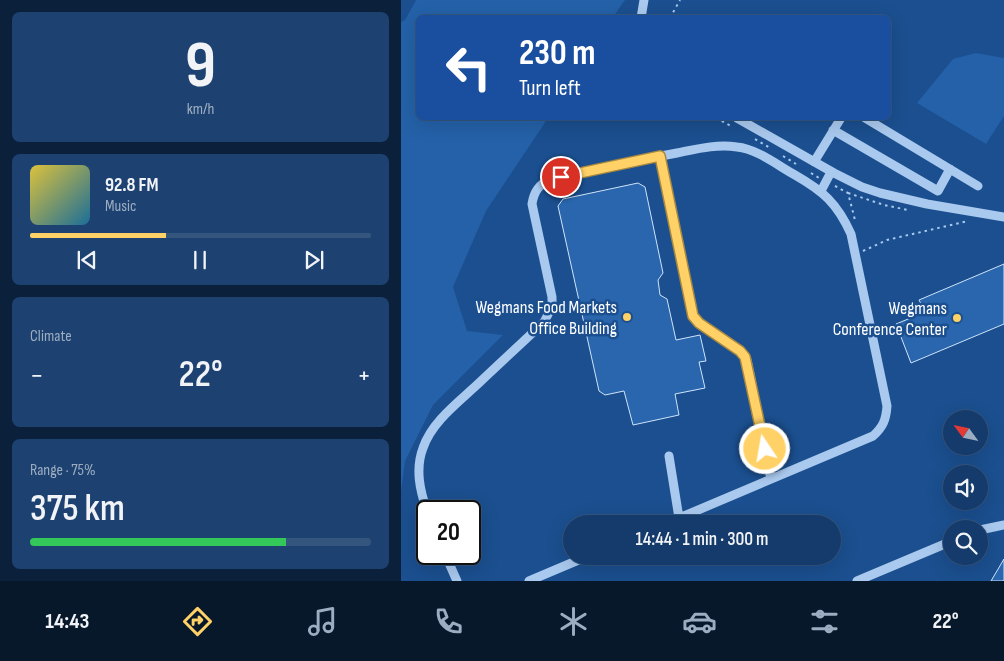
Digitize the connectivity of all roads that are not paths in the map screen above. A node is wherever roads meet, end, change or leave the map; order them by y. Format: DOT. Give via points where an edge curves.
graph roads {
  1 [pos="643,0"];
  2 [pos="641,15"];
  3 [pos="740,120"];
  4 [pos="840,120"];
  5 [pos="868,120"];
  6 [pos="833,130"];
  7 [pos="660,156"];
  8 [pos="814,162"];
  9 [pos="950,169"];
  10 [pos="831,172"];
  11 [pos="978,186"];
  12 [pos="821,191"];
  13 [pos="938,191"];
  14 [pos="936,205"];
  15 [pos="1004,216"];
  16 [pos="669,456"];
  17 [pos="771,479"];
  18 [pos="423,500"];
  19 [pos="679,515"];
  20 [pos="686,515"];
  21 [pos="1004,525"];
  22 [pos="988,528"];
  23 [pos="943,545"];
  24 [pos="450,565"];
  25 [pos="567,565"];
  26 [pos="457,581"];
  27 [pos="529,581"];
  28 [pos="857,581"];
  1 -- 2 [label="street"];
  3 -- 8 [label="street"];
  4 -- 6 [label="street"];
  5 -- 9 [label="street"];
  6 -- 8 [label="street"];
  6 -- 13 [label="street"];
  7 -- 12 [label="street" via="713,145 738,147 758,154"];
  7 -- 17 [label="street" via="693,316 745,357"];
  7 -- 18 [label="street" via="550,179 537,189 533,204 552,306 544,322 453,407 427,439 419,472"];
  8 -- 10 [label="street"];
  9 -- 11 [label="street"];
  9 -- 13 [label="street"];
  10 -- 12 [label="street"];
  10 -- 14 [label="street" via="880,193"];
  12 -- 17 [label="street" via="835,204 851,234 887,406 886,418 873,436"];
  13 -- 14 [label="street"];
  14 -- 15 [label="street"];
  16 -- 19 [label="street"];
  17 -- 20 [label="street"];
  21 -- 22 [label="street"];
  23 -- 28 [label="street"];
  24 -- 26 [label="street"];
  25 -- 27 [label="street"];
}
